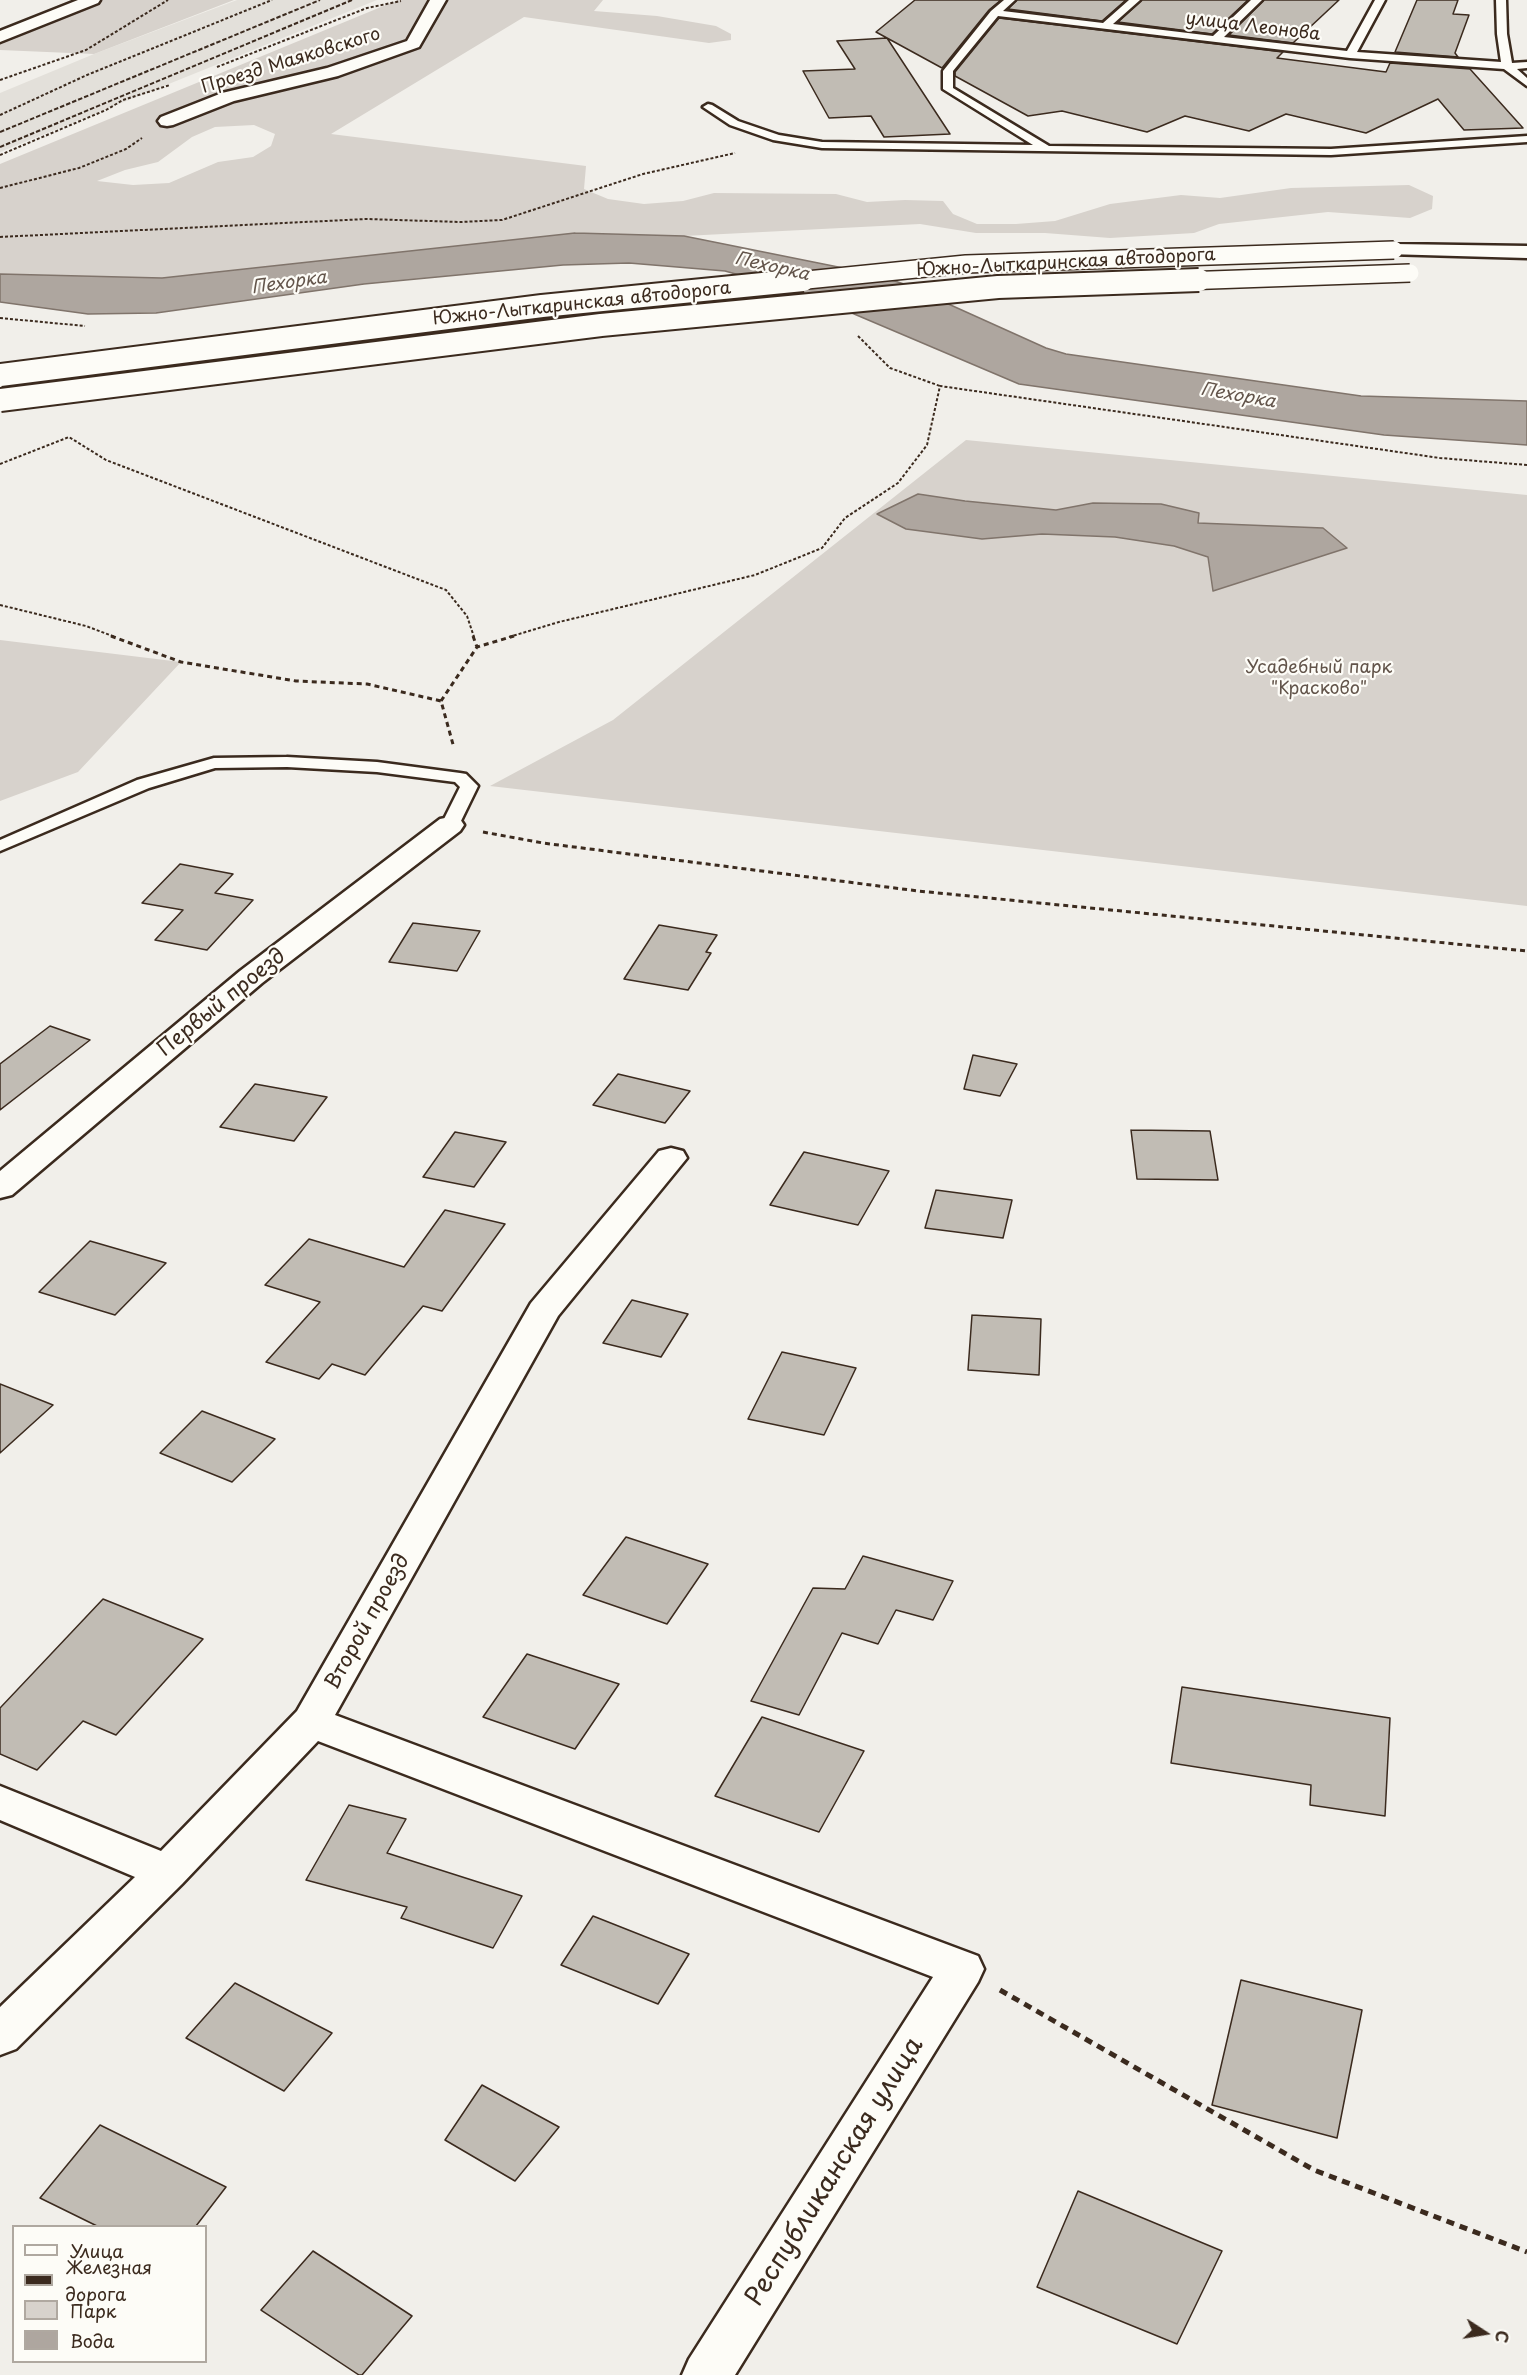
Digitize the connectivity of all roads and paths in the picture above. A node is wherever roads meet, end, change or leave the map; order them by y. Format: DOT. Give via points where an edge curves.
graph roads {
  1 [pos="92,0"];
  2 [pos="168,0"];
  3 [pos="272,0"];
  4 [pos="438,0"];
  5 [pos="1010,0"];
  6 [pos="1134,0"];
  7 [pos="1257,0"];
  8 [pos="1380,0"];
  9 [pos="1501,0"];
  10 [pos="995,13"];
  11 [pos="1105,26"];
  12 [pos="0,37"];
  13 [pos="1216,39"];
  14 [pos="1350,55"];
  15 [pos="1527,65"];
  16 [pos="1507,66"];
  17 [pos="0,80"];
  18 [pos="1527,84"];
  19 [pos="708,107"];
  20 [pos="0,115"];
  21 [pos="167,121"];
  22 [pos="1527,139"];
  23 [pos="1047,148"];
  24 [pos="740,152"];
  25 [pos="0,188"];
  26 [pos="0,237"];
  27 [pos="1527,252"];
  28 [pos="1433,273"];
  29 [pos="8,320"];
  30 [pos="0,321"];
  31 [pos="0,375"];
  32 [pos="0,400"];
  33 [pos="0,464"];
  34 [pos="1527,465"];
  35 [pos="0,605"];
  36 [pos="477,647"];
  37 [pos="441,701"];
  38 [pos="460,778"];
  39 [pos="450,825"];
  40 [pos="0,846"];
  41 [pos="1527,951"];
  42 [pos="671,1158"];
  43 [pos="0,1188"];
  44 [pos="311,1722"];
  45 [pos="0,1802"];
  46 [pos="167,1872"];
  47 [pos="962,1969"];
  48 [pos="0,2036"];
  49 [pos="1527,2252"];
  50 [pos="707,2375"];
  1 -- 12 [label="main road"];
  2 -- 17 [label="path" via="86,50"];
  3 -- 20 [label="path"];
  4 -- 21 [label="main road, Проезд Маяковского" via="413,44 332,72 228,97"];
  5 -- 10 [label="lane"];
  6 -- 11 [label="lane"];
  7 -- 13 [label="lane"];
  8 -- 14 [label="lane"];
  9 -- 16 [label="lane"];
  10 -- 11 [label="lane, улица Леонова"];
  10 -- 23 [label="lane" via="948,71 948,90"];
  11 -- 13 [label="lane, улица Леонова"];
  13 -- 14 [label="lane, улица Леонова"];
  14 -- 16 [label="lane, улица Леонова"];
  15 -- 16 [label="lane, улица Леонова"];
  16 -- 18 [label="lane"];
  19 -- 23 [label="lane" via="734,123 777,138 822,145"];
  21 -- 25 [label="path" via="126,149 79,168"];
  22 -- 23 [label="lane" via="1331,152"];
  24 -- 26 [label="path" via="643,174 502,220 366,219"];
  27 -- 31 [label="main road, Южно-Лыткаринская автодорога, bridge" via="1394,250 966,264 542,306"];
  28 -- 32 [label="main road, Южно-Лыткаринская автодорога, bridge" via="998,287 601,325"];
  29 -- 30 [label="path"];
  33 -- 36 [label="path" via="69,437 106,460 446,590 467,616"];
  34 -- 36 [label="path" via="1428,457 940,386 927,445 898,483 845,518 822,548 755,575 559,622"];
  35 -- 37 [label="path" via="86,626 181,662 296,681 367,684"];
  36 -- 37 [label="path"];
  37 -- 38 [label="path"];
  38 -- 39 [label="lane" via="469,786"];
  38 -- 40 [label="lane" via="377,767 214,763 143,784"];
  39 -- 41 [label="path" via="543,843 918,891"];
  39 -- 43 [label="main road, Первый проезд" via="250,977"];
  42 -- 44 [label="main road, Второй проезд" via="543,1311"];
  44 -- 46 [label="main road, Второй проезд"];
  44 -- 47 [label="main road"];
  45 -- 46 [label="main road"];
  46 -- 48 [label="main road, Второй проезд"];
  47 -- 49 [label="path" via="1314,2170"];
  47 -- 50 [label="main road, Республиканская улица"];
}
